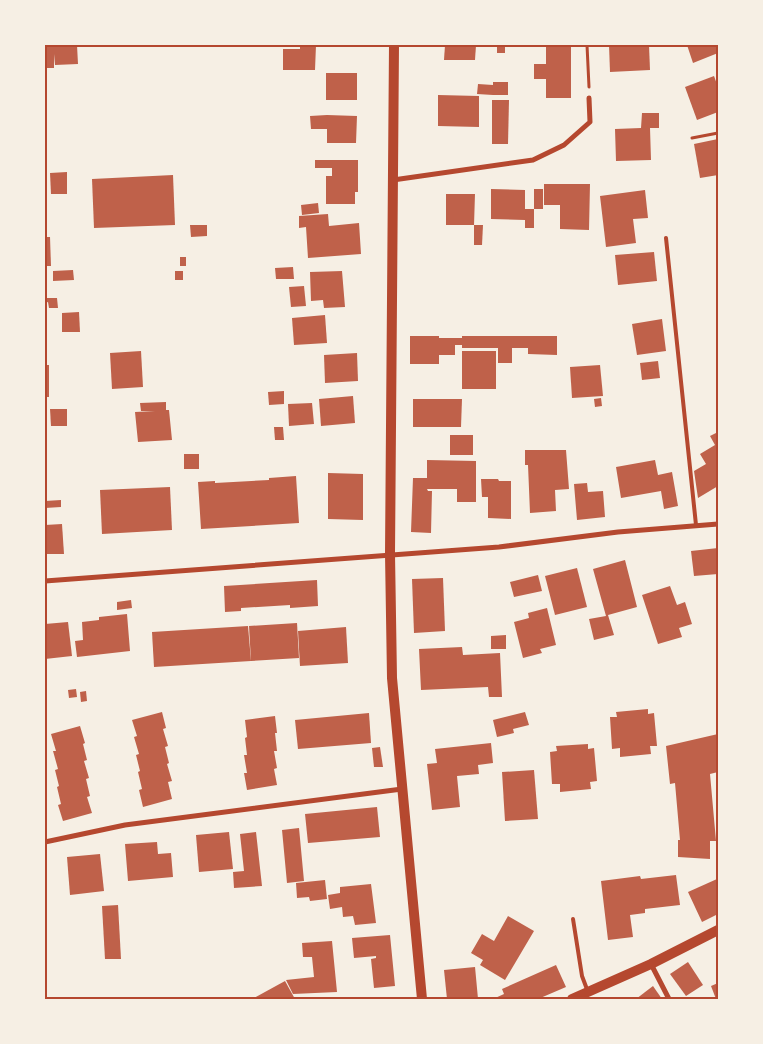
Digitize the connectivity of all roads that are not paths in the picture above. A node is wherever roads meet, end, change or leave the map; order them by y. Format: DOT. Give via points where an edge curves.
graph roads {
  1 [pos="394,45"];
  2 [pos="589,98"];
  3 [pos="393,180"];
  4 [pos="666,238"];
  5 [pos="718,524"];
  6 [pos="696,526"];
  7 [pos="390,554"];
  8 [pos="45,581"];
  9 [pos="402,789"];
  10 [pos="45,842"];
  11 [pos="573,919"];
  12 [pos="718,930"];
  13 [pos="651,964"];
  14 [pos="588,992"];
  15 [pos="422,999"];
  16 [pos="572,999"];
  17 [pos="669,999"];
  1 -- 3 [label="main road"];
  2 -- 3 [label="street" via="590,122 564,145 533,160"];
  3 -- 7 [label="main road"];
  4 -- 6 [label="lane"];
  5 -- 6 [label="street"];
  6 -- 7 [label="street" via="499,547"];
  7 -- 8 [label="street"];
  7 -- 9 [label="main road" via="392,678"];
  9 -- 10 [label="street" via="125,825"];
  9 -- 15 [label="main road"];
  11 -- 14 [label="lane" via="582,976"];
  12 -- 13 [label="main road"];
  13 -- 14 [label="main road"];
  13 -- 17 [label="street"];
  14 -- 16 [label="main road"];
}
